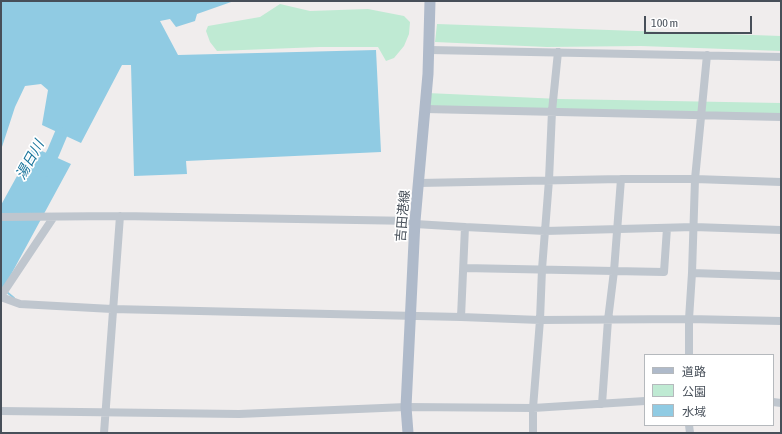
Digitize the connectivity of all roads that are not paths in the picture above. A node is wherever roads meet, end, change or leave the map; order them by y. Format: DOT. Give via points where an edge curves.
graph roads {
  1 [pos="430,1"];
  2 [pos="430,50"];
  3 [pos="558,52"];
  4 [pos="706,55"];
  5 [pos="781,57"];
  6 [pos="426,109"];
  7 [pos="552,111"];
  8 [pos="701,116"];
  9 [pos="781,117"];
  10 [pos="621,179"];
  11 [pos="696,179"];
  12 [pos="549,180"];
  13 [pos="781,182"];
  14 [pos="419,183"];
  15 [pos="120,216"];
  16 [pos="1,217"];
  17 [pos="52,218"];
  18 [pos="415,222"];
  19 [pos="694,227"];
  20 [pos="465,228"];
  21 [pos="667,228"];
  22 [pos="616,229"];
  23 [pos="545,230"];
  24 [pos="781,230"];
  25 [pos="464,268"];
  26 [pos="542,269"];
  27 [pos="614,271"];
  28 [pos="692,274"];
  29 [pos="781,276"];
  30 [pos="1,297"];
  31 [pos="112,309"];
  32 [pos="411,317"];
  33 [pos="461,317"];
  34 [pos="689,319"];
  35 [pos="540,320"];
  36 [pos="608,320"];
  37 [pos="781,321"];
  38 [pos="689,354"];
  39 [pos="644,401"];
  40 [pos="602,404"];
  41 [pos="406,407"];
  42 [pos="533,408"];
  43 [pos="1,411"];
  44 [pos="105,413"];
  45 [pos="104,433"];
  46 [pos="408,433"];
  47 [pos="532,433"];
  1 -- 2 [label="main road, 吉田港線"];
  2 -- 3 [label="street"];
  2 -- 6 [label="main road, 吉田港線"];
  3 -- 4 [label="street"];
  3 -- 7 [label="street"];
  4 -- 5 [label="street"];
  4 -- 8 [label="street"];
  6 -- 7 [label="street"];
  6 -- 14 [label="main road, 吉田港線"];
  7 -- 8 [label="street"];
  7 -- 12 [label="street"];
  8 -- 9 [label="street"];
  8 -- 11 [label="street"];
  10 -- 11 [label="street"];
  10 -- 12 [label="street"];
  10 -- 22 [label="street"];
  11 -- 13 [label="street"];
  11 -- 19 [label="street"];
  12 -- 14 [label="street"];
  12 -- 23 [label="street"];
  14 -- 18 [label="main road, 吉田港線"];
  15 -- 17 [label="street"];
  15 -- 18 [label="street"];
  15 -- 31 [label="street"];
  16 -- 17 [label="street"];
  17 -- 30 [label="street"];
  18 -- 20 [label="street"];
  18 -- 32 [label="main road, 吉田港線"];
  19 -- 21 [label="street"];
  19 -- 24 [label="street"];
  19 -- 28 [label="street"];
  20 -- 23 [label="street"];
  20 -- 25 [label="street"];
  21 -- 22 [label="street"];
  21 -- 27 [label="street" via="664,272"];
  22 -- 23 [label="street"];
  22 -- 27 [label="street"];
  23 -- 26 [label="street"];
  25 -- 26 [label="street"];
  25 -- 33 [label="street"];
  26 -- 27 [label="street"];
  26 -- 35 [label="street"];
  27 -- 36 [label="street"];
  28 -- 29 [label="street"];
  28 -- 34 [label="street"];
  30 -- 31 [label="street" via="20,304"];
  31 -- 32 [label="street"];
  31 -- 44 [label="street"];
  32 -- 33 [label="street"];
  32 -- 41 [label="main road, 吉田港線"];
  33 -- 35 [label="street"];
  34 -- 36 [label="street"];
  34 -- 37 [label="street"];
  34 -- 38 [label="street"];
  35 -- 36 [label="street"];
  35 -- 42 [label="street"];
  36 -- 40 [label="street"];
  39 -- 40 [label="street"];
  40 -- 42 [label="street"];
  41 -- 42 [label="street"];
  41 -- 44 [label="street" via="239,414"];
  41 -- 46 [label="main road, 吉田港線"];
  42 -- 47 [label="street"];
  43 -- 44 [label="street"];
  44 -- 45 [label="street"];
}
